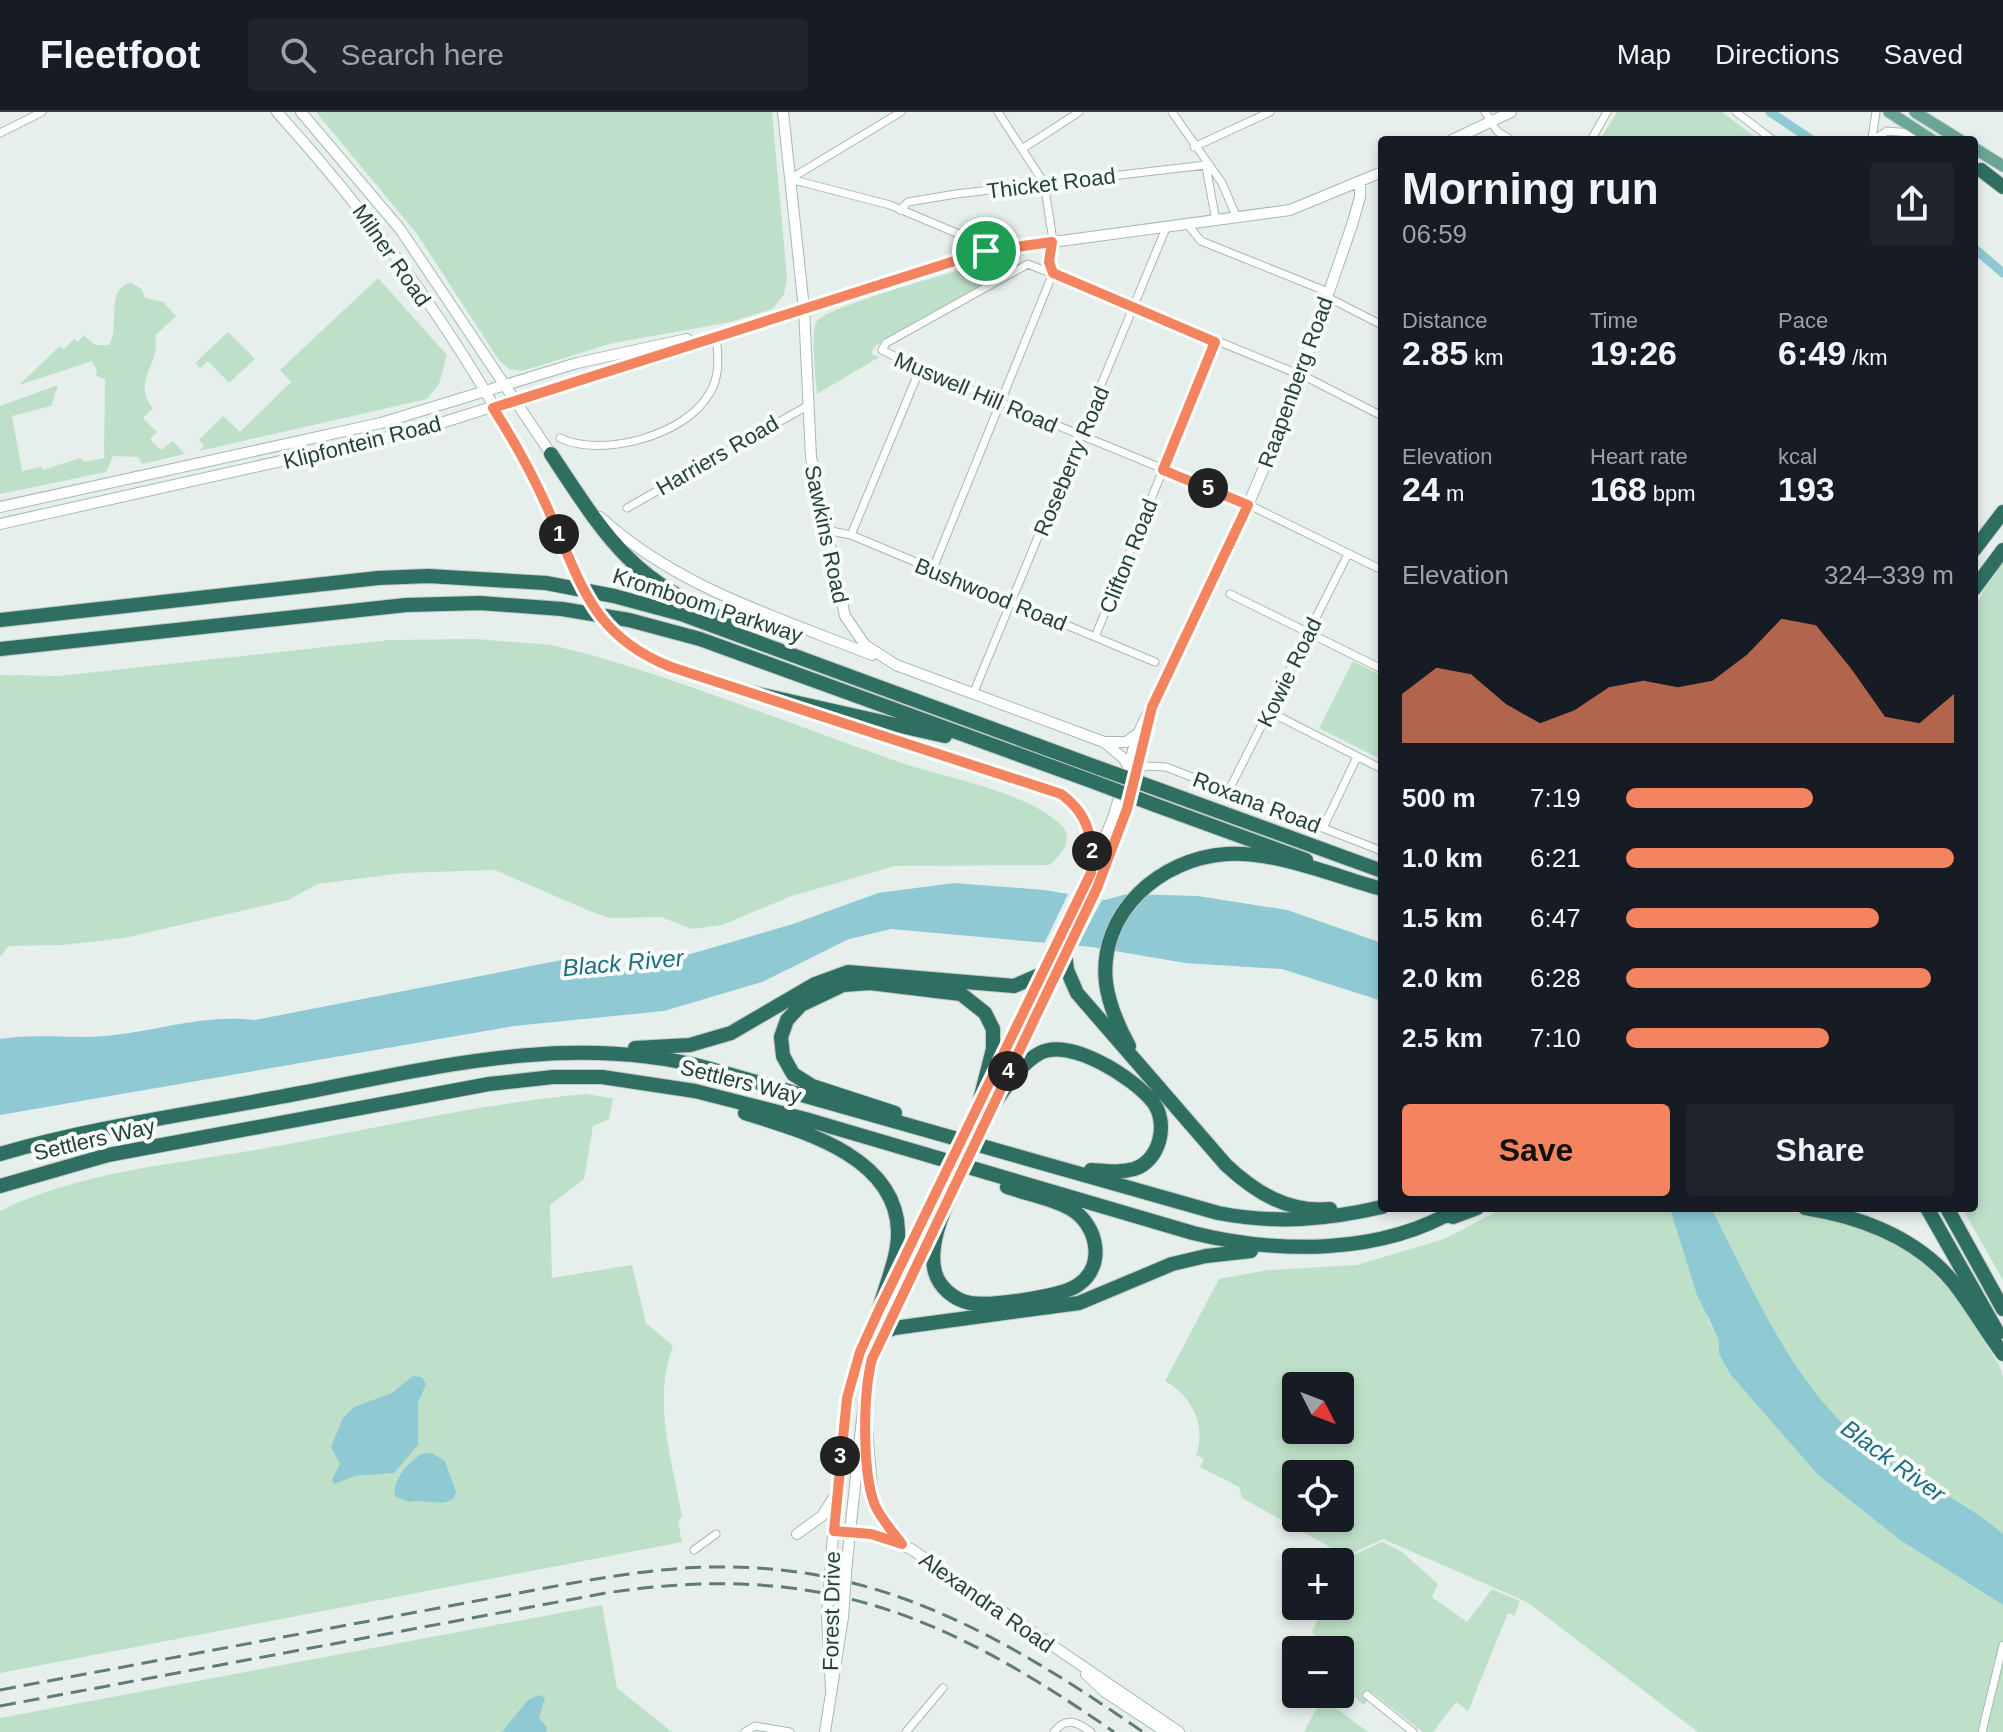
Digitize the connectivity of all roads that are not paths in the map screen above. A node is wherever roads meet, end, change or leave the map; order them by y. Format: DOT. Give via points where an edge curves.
graph roads {
  1 [pos="41,112"];
  2 [pos="277,112"];
  3 [pos="301,112"];
  4 [pos="783,112"];
  5 [pos="901,112"];
  6 [pos="998,112"];
  7 [pos="1079,112"];
  8 [pos="1172,112"];
  9 [pos="1270,112"];
  10 [pos="1511,112"];
  11 [pos="1607,112"];
  12 [pos="1736,112"];
  13 [pos="1876,112"];
  14 [pos="1889,112"];
  15 [pos="1915,112"];
  16 [pos="1488,117"];
  17 [pos="0,133"];
  18 [pos="1458,136"];
  19 [pos="1507,136"];
  20 [pos="1593,136"];
  21 [pos="1768,136"];
  22 [pos="1873,136"];
  23 [pos="1879,136"];
  24 [pos="1921,136"];
  25 [pos="1926,136"];
  26 [pos="1954,136"];
  27 [pos="1194,147"];
  28 [pos="1022,149"];
  29 [pos="1978,150"];
  30 [pos="1206,165"];
  31 [pos="2003,166"];
  32 [pos="1978,167"];
  33 [pos="1378,174"];
  34 [pos="790,179"];
  35 [pos="1360,182"];
  36 [pos="1044,183"];
  37 [pos="2003,185"];
  38 [pos="900,210"];
  39 [pos="1237,219"];
  40 [pos="1216,222"];
  41 [pos="1188,225"];
  42 [pos="1166,228"];
  43 [pos="1052,242"];
  44 [pos="986,251"];
  45 [pos="1053,273"];
  46 [pos="1327,294"];
  47 [pos="804,309"];
  48 [pos="1135,309"];
  49 [pos="1378,323"];
  50 [pos="716,334"];
  51 [pos="1215,342"];
  52 [pos="920,369"];
  53 [pos="1301,376"];
  54 [pos="506,384"];
  55 [pos="483,392"];
  56 [pos="517,400"];
  57 [pos="1001,403"];
  58 [pos="809,405"];
  59 [pos="493,408"];
  60 [pos="1378,413"];
  61 [pos="1081,436"];
  62 [pos="560,438"];
  63 [pos="551,454"];
  64 [pos="1163,470"];
  65 [pos="1248,505"];
  66 [pos="0,507"];
  67 [pos="627,508"];
  68 [pos="2002,513"];
  69 [pos="0,524"];
  70 [pos="826,530"];
  71 [pos="851,535"];
  72 [pos="1978,545"];
  73 [pos="2003,550"];
  74 [pos="1348,554"];
  75 [pos="1378,568"];
  76 [pos="932,571"];
  77 [pos="1978,584"];
  78 [pos="1230,594"];
  79 [pos="1011,603"];
  80 [pos="0,620"];
  81 [pos="1308,631"];
  82 [pos="1095,637"];
  83 [pos="0,649"];
  84 [pos="1155,662"];
  85 [pos="896,665"];
  86 [pos="1378,667"];
  87 [pos="835,670"];
  88 [pos="749,692"];
  89 [pos="973,694"];
  90 [pos="1152,707"];
  91 [pos="1270,712"];
  92 [pos="1138,734"];
  93 [pos="1104,742"];
  94 [pos="1357,757"];
  95 [pos="1030,759"];
  96 [pos="1128,764"];
  97 [pos="1378,767"];
  98 [pos="1096,775"];
  99 [pos="1135,776"];
  100 [pos="1229,790"];
  101 [pos="1323,828"];
  102 [pos="1378,849"];
  103 [pos="1378,870"];
  104 [pos="1091,873"];
  105 [pos="1378,887"];
  106 [pos="1378,887"];
  107 [pos="1062,951"];
  108 [pos="1044,973"];
  109 [pos="611,1052"];
  110 [pos="1135,1057"];
  111 [pos="695,1091"];
  112 [pos="985,1104"];
  113 [pos="977,1122"];
  114 [pos="934,1134"];
  115 [pos="917,1151"];
  116 [pos="0,1154"];
  117 [pos="1055,1167"];
  118 [pos="950,1185"];
  119 [pos="0,1186"];
  120 [pos="1378,1208"];
  121 [pos="1378,1209"];
  122 [pos="1452,1212"];
  123 [pos="1464,1212"];
  124 [pos="1821,1212"];
  125 [pos="1929,1212"];
  126 [pos="1951,1212"];
  127 [pos="1441,1219"];
  128 [pos="1289,1247"];
  129 [pos="2003,1309"];
  130 [pos="879,1310"];
  131 [pos="882,1333"];
  132 [pos="2003,1340"];
  133 [pos="2003,1354"];
  134 [pos="864,1390"];
  135 [pos="837,1492"];
  136 [pos="834,1531"];
  137 [pos="850,1532"];
  138 [pos="716,1534"];
  139 [pos="797,1534"];
  140 [pos="902,1544"];
  141 [pos="694,1550"];
  142 [pos="2003,1645"];
  143 [pos="1076,1664"];
  144 [pos="943,1688"];
  145 [pos="831,1691"];
  146 [pos="1367,1695"];
  147 [pos="745,1732"];
  148 [pos="790,1732"];
  149 [pos="825,1732"];
  150 [pos="906,1732"];
  151 [pos="1054,1732"];
  152 [pos="1091,1732"];
  153 [pos="1166,1732"];
  154 [pos="1179,1732"];
  155 [pos="1413,1732"];
  156 [pos="1982,1732"];
  1 -- 17 [label="street"];
  2 -- 55 [label="main road, Milner Road" via="385,240"];
  3 -- 54 [label="main road, Milner Road" via="400,229"];
  4 -- 34 [label="main road, Sawkins Road"];
  5 -- 34 [label="street"];
  6 -- 28 [label="street"];
  7 -- 28 [label="street"];
  8 -- 27 [label="street"];
  9 -- 27 [label="street"];
  10 -- 16 [label="main road"];
  11 -- 20 [label="street"];
  12 -- 21 [label="street"];
  13 -- 22 [label="street"];
  14 -- 25 [label="main road"];
  15 -- 26 [label="main road"];
  16 -- 18 [label="main road"];
  16 -- 19 [label="street"];
  23 -- 24 [label="street" via="1887,131"];
  27 -- 30 [label="street"];
  28 -- 36 [label="street"];
  29 -- 31 [label="main road"];
  30 -- 36 [label="street, Thicket Road"];
  30 -- 39 [label="street" via="1222,183"];
  30 -- 40 [label="street"];
  32 -- 37 [label="highway"];
  33 -- 35 [label="main road, Klipfontein Road"];
  34 -- 38 [label="street"];
  34 -- 47 [label="main road, Sawkins Road"];
  35 -- 39 [label="main road, Klipfontein Road" via="1290,210"];
  35 -- 46 [label="main road, Raapenberg Road" via="1360,197"];
  36 -- 38 [label="street, Thicket Road" via="908,202"];
  36 -- 43 [label="street"];
  38 -- 44 [label="street" via="976,241"];
  39 -- 40 [label="main road, Klipfontein Road"];
  40 -- 41 [label="main road, Klipfontein Road"];
  41 -- 42 [label="main road, Klipfontein Road"];
  41 -- 46 [label="street" via="1201,241"];
  42 -- 43 [label="main road, Klipfontein Road"];
  42 -- 48 [label="street, Roseberry Road"];
  43 -- 44 [label="main road, Klipfontein Road"];
  43 -- 45 [label="street"];
  44 -- 47 [label="main road, Klipfontein Road"];
  45 -- 48 [label="street"];
  45 -- 52 [label="street, Muswell Hill Road" via="1028,264 886,343 882,350"];
  45 -- 57 [label="street"];
  46 -- 49 [label="street"];
  46 -- 53 [label="main road, Raapenberg Road"];
  47 -- 50 [label="main road, Klipfontein Road"];
  47 -- 58 [label="main road, Sawkins Road"];
  48 -- 51 [label="street"];
  48 -- 61 [label="street, Roseberry Road"];
  50 -- 54 [label="main road, Klipfontein Road" via="629,350"];
  50 -- 56 [label="main road, Klipfontein Road"];
  50 -- 62 [label="street" via="714,385 692,413 616,446 585,447"];
  51 -- 53 [label="street"];
  51 -- 64 [label="street, Clifton Road"];
  52 -- 57 [label="street, Muswell Hill Road"];
  52 -- 71 [label="street"];
  53 -- 60 [label="street"];
  53 -- 65 [label="main road, Raapenberg Road"];
  54 -- 55 [label="main road, Klipfontein Road"];
  54 -- 56 [label="main road, Milner Road"];
  55 -- 59 [label="main road, Milner Road"];
  55 -- 66 [label="main road, Klipfontein Road" via="381,423"];
  56 -- 59 [label="main road, Klipfontein Road"];
  56 -- 63 [label="main road, Milner Road"];
  57 -- 61 [label="street, Muswell Hill Road"];
  57 -- 76 [label="street"];
  58 -- 67 [label="street, Harriers Road"];
  58 -- 70 [label="main road, Sawkins Road" via="811,457"];
  59 -- 69 [label="main road, Klipfontein Road" via="385,439"];
  59 -- 88 [label="main road, Milner Road, bridge" via="534,479 582,592 605,625 635,650 671,667"];
  61 -- 64 [label="street, Muswell Hill Road"];
  61 -- 79 [label="street, Roseberry Road"];
  63 -- 85 [label="main road, Milner Road" via="600,518 655,562 693,583"];
  63 -- 87 [label="highway" via="610,542 657,585"];
  64 -- 65 [label="street, Muswell Hill Road"];
  64 -- 82 [label="street, Clifton Road"];
  65 -- 74 [label="street, Muswell Hill Road"];
  65 -- 90 [label="main road, Raapenberg Road"];
  68 -- 72 [label="highway"];
  70 -- 71 [label="street, Bushwood Road"];
  70 -- 85 [label="main road, Sawkins Road" via="845,616 865,645"];
  71 -- 76 [label="street, Bushwood Road"];
  73 -- 77 [label="highway"];
  74 -- 75 [label="street, Muswell Hill Road"];
  74 -- 81 [label="street, Kowie Road"];
  76 -- 79 [label="street, Bushwood Road"];
  78 -- 81 [label="street"];
  79 -- 82 [label="street, Bushwood Road"];
  79 -- 89 [label="street, Roseberry Road"];
  80 -- 87 [label="highway, Kromboom Parkway" via="378,578 487,578 637,601"];
  81 -- 86 [label="street"];
  81 -- 91 [label="street, Kowie Road"];
  82 -- 84 [label="street, Bushwood Road"];
  83 -- 95 [label="highway, Kromboom Parkway" via="406,605 545,607 629,620 700,639"];
  85 -- 89 [label="main road, Sawkins Road"];
  87 -- 98 [label="highway, Kromboom Parkway"];
  88 -- 95 [label="highway"];
  88 -- 104 [label="main road, Milner Road" via="1061,794 1088,824"];
  89 -- 93 [label="main road, Sawkins Road"];
  90 -- 92 [label="main road, Raapenberg Road"];
  90 -- 99 [label="main road, Raapenberg Road"];
  91 -- 94 [label="street"];
  91 -- 100 [label="street, Kowie Road"];
  92 -- 93 [label="main road" via="1126,742"];
  92 -- 96 [label="main road, Raapenberg Road"];
  93 -- 96 [label="main road, Sawkins Road"];
  94 -- 97 [label="street"];
  94 -- 101 [label="street"];
  95 -- 98 [label="highway, Kromboom Parkway"];
  96 -- 99 [label="main road, Sawkins Road"];
  96 -- 104 [label="main road, Raapenberg Road"];
  98 -- 103 [label="highway, bridge" via="1160,790"];
  98 -- 105 [label="highway, bridge" via="1155,805"];
  99 -- 100 [label="street, Roxana Road" via="1144,766 1166,767"];
  99 -- 107 [label="main road, Raapenberg Road" via="1094,895"];
  100 -- 101 [label="street, Roxana Road"];
  101 -- 102 [label="street, Roxana Road"];
  104 -- 107 [label="main road, Raapenberg Road"];
  106 -- 110 [label="highway" via="1272,859 1229,854 1165,871 1129,904 1111,939 1106,967 1113,1012"];
  107 -- 108 [label="main road, Raapenberg Road"];
  107 -- 110 [label="highway" via="1077,993"];
  107 -- 112 [label="main road, Raapenberg Road"];
  108 -- 109 [label="highway" via="1014,986 848,972 815,984 731,1033 690,1045"];
  108 -- 112 [label="main road, Raapenberg Road"];
  109 -- 114 [label="highway, Settlers Way" via="691,1064"];
  109 -- 116 [label="highway, Settlers Way" via="500,1057 91,1132"];
  110 -- 120 [label="highway" via="1226,1165 1260,1193 1315,1210"];
  111 -- 115 [label="highway, Settlers Way"];
  111 -- 119 [label="highway, Settlers Way" via="602,1077 505,1082 108,1155"];
  111 -- 130 [label="highway" via="819,1139 856,1159 882,1185 899,1234"];
  112 -- 113 [label="main road, Raapenberg Road"];
  112 -- 114 [label="highway" via="993,1029 985,1013 961,994 870,983 843,985 801,1005 787,1020 781,1037 783,1056 793,1074 812,1086 901,1115"];
  112 -- 117 [label="highway" via="1041,1052 1067,1048 1088,1055 1154,1103 1161,1139 1137,1168 1111,1173"];
  113 -- 118 [label="main road, Raapenberg Road, bridge"];
  113 -- 118 [label="main road, Raapenberg Road, bridge"];
  114 -- 117 [label="highway, Settlers Way"];
  115 -- 118 [label="highway" via="969,1175 1070,1208 1087,1222 1096,1242 1089,1274 1062,1293 969,1303 949,1293 935,1272 932,1254"];
  115 -- 128 [label="highway, Settlers Way" via="1193,1233"];
  117 -- 121 [label="highway, Settlers Way" via="1250,1218 1311,1220"];
  118 -- 130 [label="main road, Raapenberg Road"];
  118 -- 131 [label="main road, Raapenberg Road"];
  122 -- 127 [label="highway, Settlers Way"];
  123 -- 127 [label="highway"];
  124 -- 133 [label="highway" via="1875,1225 1930,1260 1952,1281"];
  125 -- 132 [label="highway"];
  126 -- 129 [label="highway"];
  127 -- 128 [label="highway, Settlers Way" via="1370,1242"];
  128 -- 131 [label="highway" via="1284,1252 1237,1251 1172,1264 1079,1303"];
  130 -- 135 [label="main road, Raapenberg Road" via="849,1387"];
  131 -- 134 [label="main road, Raapenberg Road"];
  134 -- 137 [label="main road, Raapenberg Road"];
  134 -- 140 [label="main road" via="873,1500"];
  135 -- 136 [label="main road, Raapenberg Road"];
  135 -- 139 [label="main road" via="822,1516"];
  136 -- 137 [label="main road, Alexandra Road"];
  136 -- 145 [label="main road, Forest Drive, bridge" via="827,1615"];
  137 -- 140 [label="main road, Alexandra Road"];
  137 -- 145 [label="main road, Forest Drive, bridge"];
  138 -- 141 [label="street"];
  140 -- 143 [label="main road, Alexandra Road"];
  142 -- 156 [label="street"];
  143 -- 153 [label="main road, Alexandra Road" via="1105,1692"];
  143 -- 154 [label="main road, Alexandra Road"];
  144 -- 150 [label="street"];
  145 -- 149 [label="main road, Forest Drive"];
  146 -- 155 [label="street"];
  147 -- 148 [label="street" via="755,1726"];
  151 -- 152 [label="street" via="1072,1721"];
}
